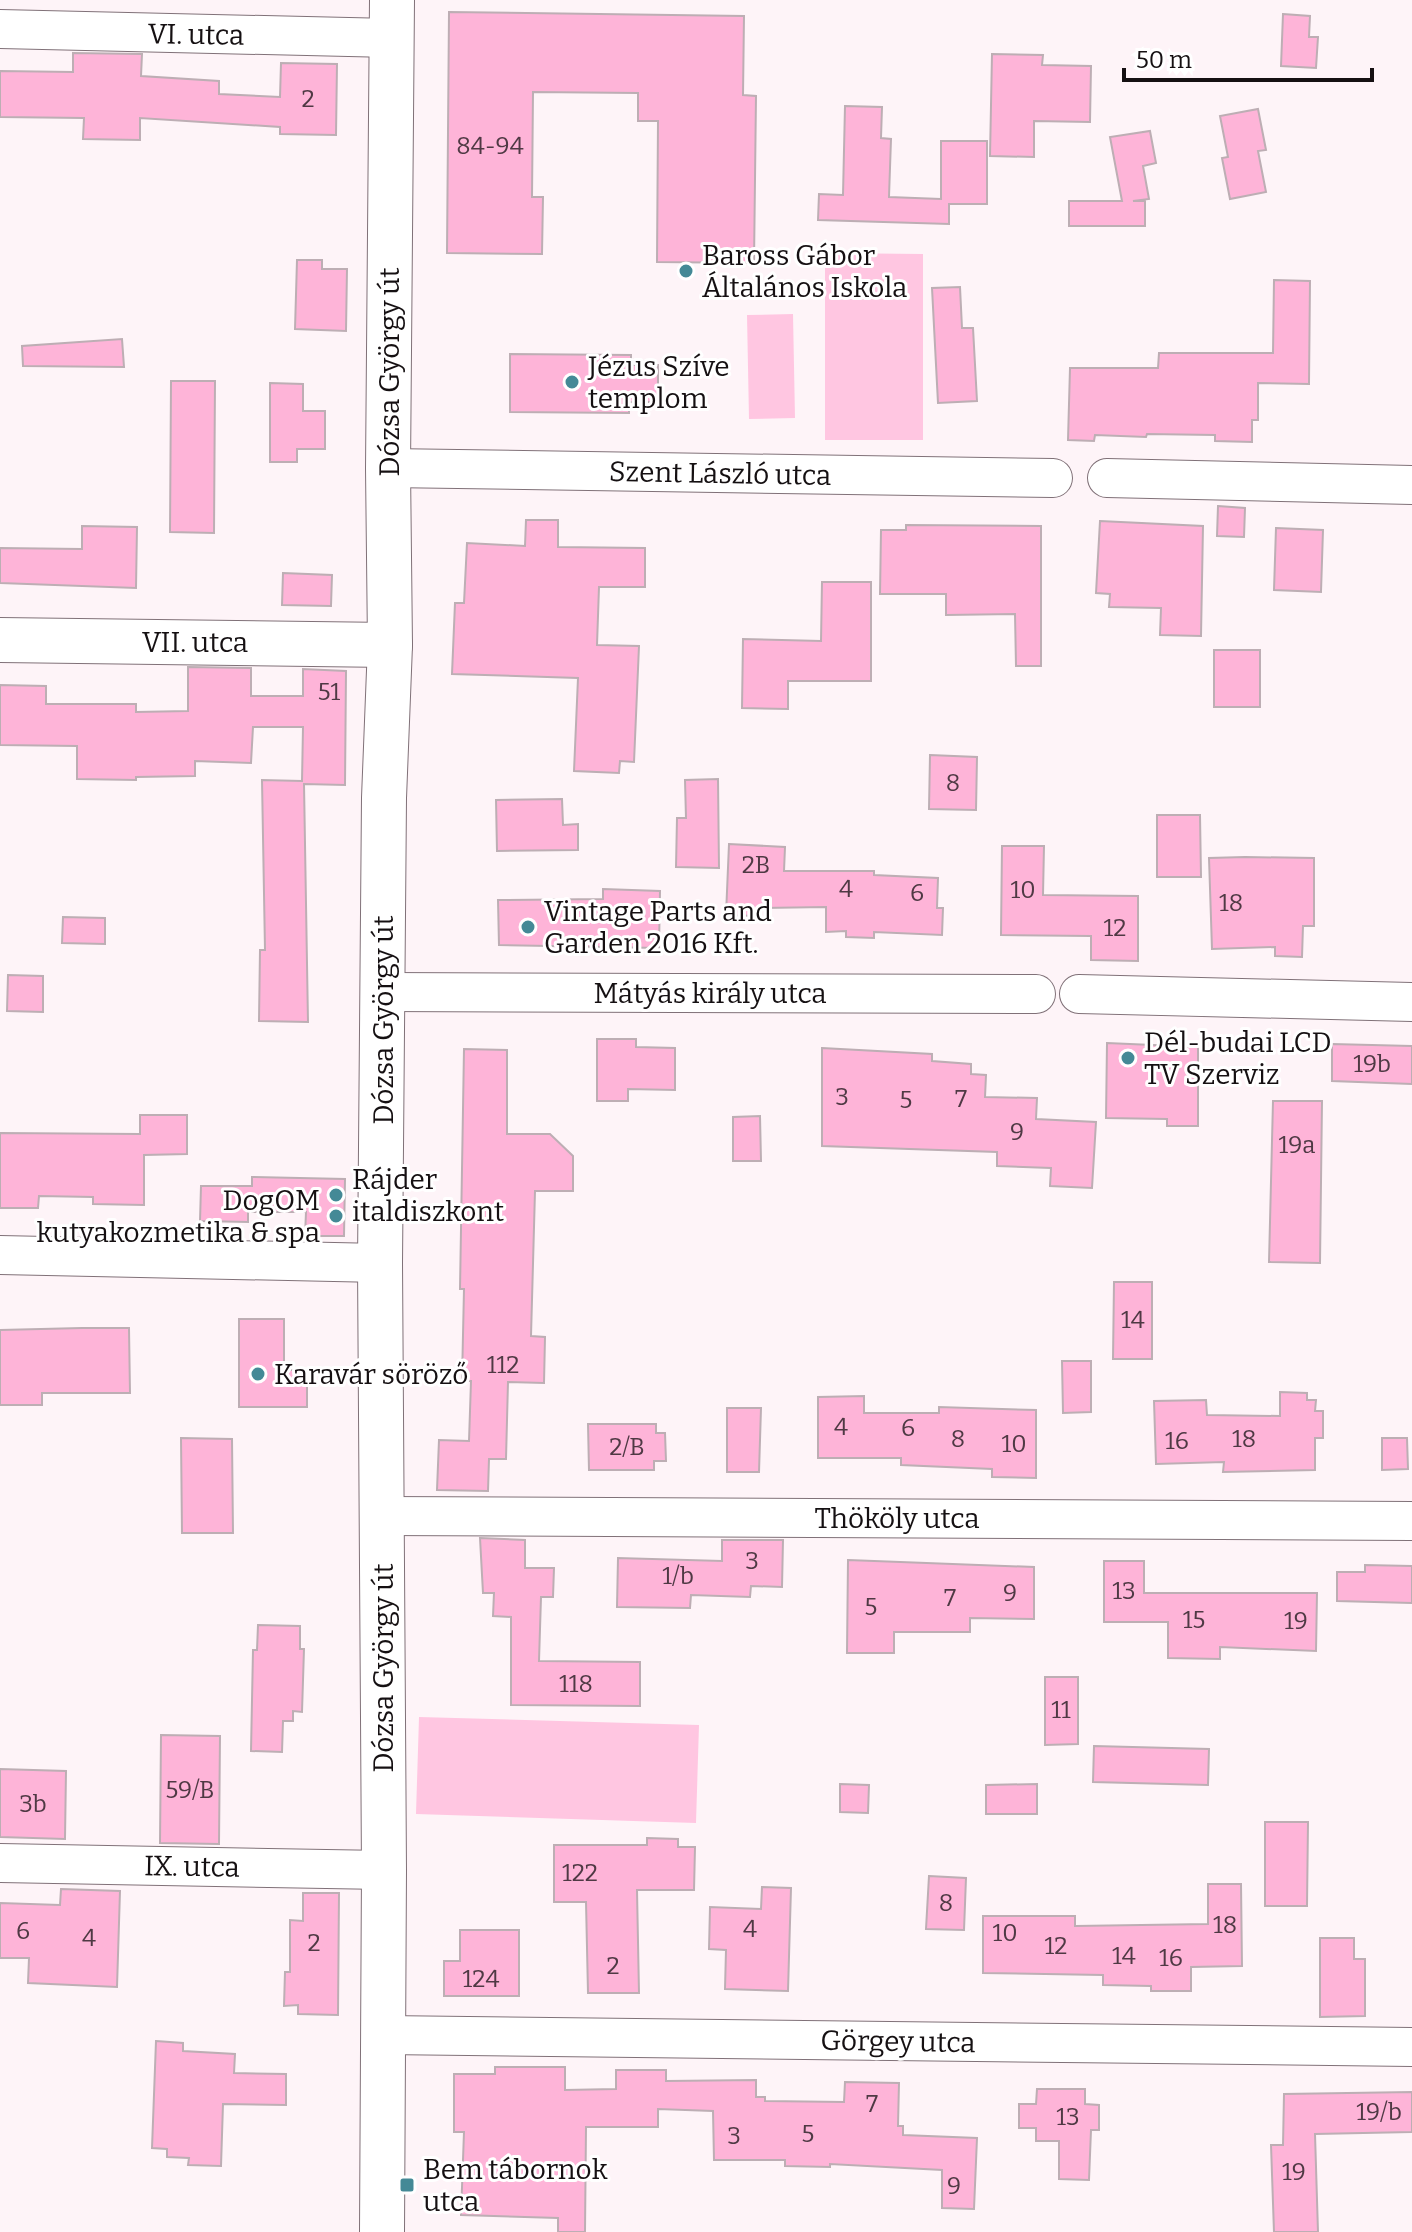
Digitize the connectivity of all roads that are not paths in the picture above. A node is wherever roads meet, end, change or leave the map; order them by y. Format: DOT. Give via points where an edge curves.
graph roads {
  1 [pos="392,19"];
  2 [pos="0,29"];
  3 [pos="388,468"];
  4 [pos="1053,478"];
  5 [pos="1107,478"];
  6 [pos="1412,485"];
  7 [pos="0,640"];
  8 [pos="390,645"];
  9 [pos="385,992"];
  10 [pos="1036,994"];
  11 [pos="1079,994"];
  12 [pos="1412,1002"];
  13 [pos="0,1255"];
  14 [pos="380,1263"];
  15 [pos="383,1516"];
  16 [pos="1412,1521"];
  17 [pos="0,1863"];
  18 [pos="384,1870"];
  19 [pos="384,2035"];
  20 [pos="1412,2047"];
  21 [pos="382,2232"];
  1 -- 2 [label="street, VI. utca"];
  1 -- 3 [label="street, Dózsa György út"];
  3 -- 4 [label="street, Szent László utca"];
  3 -- 8 [label="street, Dózsa György út"];
  5 -- 6 [label="street"];
  7 -- 8 [label="street, VII. utca"];
  8 -- 9 [label="street, Dózsa György út"];
  9 -- 10 [label="street, Mátyás király utca"];
  9 -- 14 [label="street, Dózsa György út"];
  11 -- 12 [label="street"];
  13 -- 14 [label="street"];
  14 -- 15 [label="street, Dózsa György út"];
  15 -- 16 [label="street, Thököly utca"];
  15 -- 18 [label="street, Dózsa György út"];
  17 -- 18 [label="street, IX. utca"];
  18 -- 19 [label="street, Dózsa György út"];
  19 -- 20 [label="street, Görgey utca"];
  19 -- 21 [label="street, Dózsa György út"];
}
